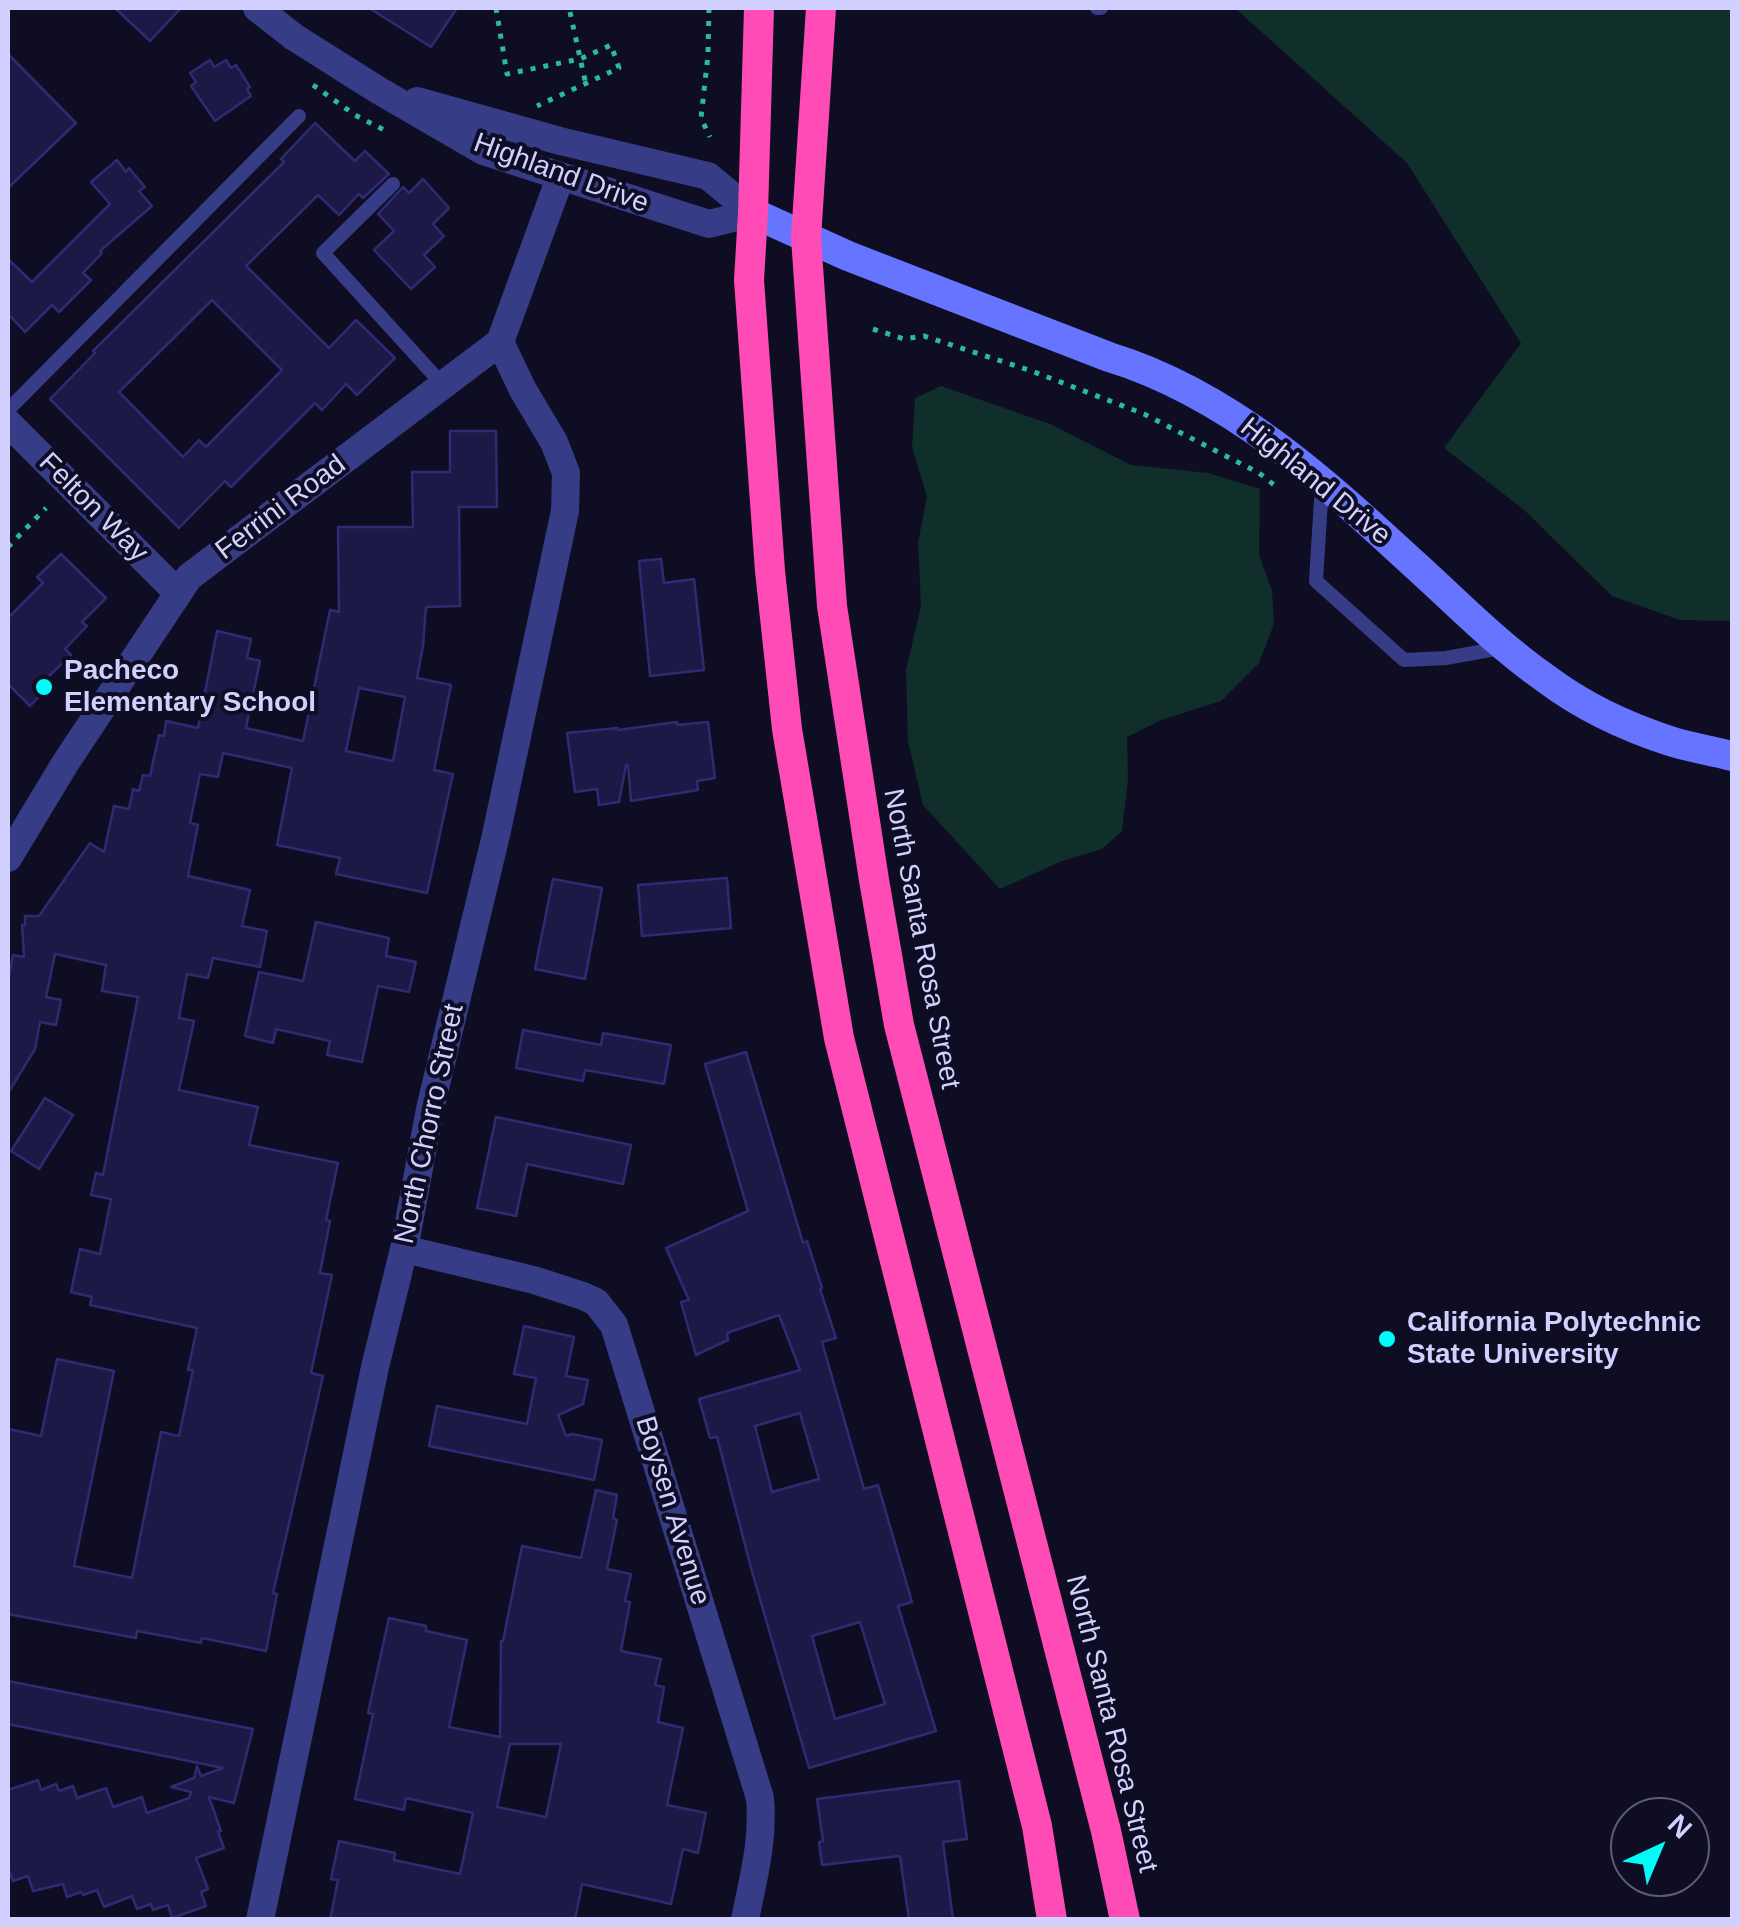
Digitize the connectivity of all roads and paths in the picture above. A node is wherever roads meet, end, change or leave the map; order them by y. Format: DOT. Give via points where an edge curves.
graph roads {
  1 [pos="257,8"];
  2 [pos="496,8"];
  3 [pos="710,8"];
  4 [pos="759,8"];
  5 [pos="821,8"];
  6 [pos="570,12"];
  7 [pos="580,59"];
  8 [pos="586,85"];
  9 [pos="378,90"];
  10 [pos="525,111"];
  11 [pos="299,116"];
  12 [pos="710,137"];
  13 [pos="560,178"];
  14 [pos="393,184"];
  15 [pos="753,213"];
  16 [pos="806,238"];
  17 [pos="500,342"];
  18 [pos="443,384"];
  19 [pos="8,410"];
  20 [pos="8,424"];
  21 [pos="1322,483"];
  22 [pos="46,508"];
  23 [pos="8,546"];
  24 [pos="178,593"];
  25 [pos="1506,647"];
  26 [pos="1732,756"];
  27 [pos="8,858"];
  28 [pos="404,1249"];
  29 [pos="260,1920"];
  30 [pos="745,1920"];
  31 [pos="1052,1920"];
  32 [pos="1125,1920"];
  1 -- 9 [label="street, Highland Drive"];
  2 -- 7 [label="path" via="508,74"];
  3 -- 12 [label="path" via="701,118"];
  4 -- 15 [label="highway"];
  5 -- 16 [label="highway, North Santa Rosa Street"];
  6 -- 7 [label="path"];
  7 -- 8 [label="path"];
  7 -- 8 [label="path" via="610,45 619,68"];
  8 -- 10 [label="path"];
  9 -- 13 [label="street, Highland Drive" via="483,151"];
  9 -- 15 [label="street, Highland Drive" via="708,176"];
  11 -- 19 [label="lane"];
  13 -- 15 [label="street, Highland Drive" via="709,224"];
  13 -- 17 [label="street"];
  14 -- 18 [label="lane" via="323,253"];
  15 -- 16 [label="street, Highland Drive"];
  15 -- 31 [label="highway" via="749,280 770,571 788,728 839,1038 1037,1826"];
  16 -- 21 [label="street, Highland Drive" via="1146,368 1272,441"];
  16 -- 32 [label="highway, North Santa Rosa Street" via="832,606 899,1026"];
  17 -- 18 [label="street, Ferrini Road"];
  17 -- 28 [label="street, North Chorro Street" via="554,442 566,474 565,511"];
  18 -- 24 [label="street, Ferrini Road" via="189,577"];
  20 -- 24 [label="street, Felton Way"];
  21 -- 25 [label="street, Highland Drive"];
  21 -- 25 [label="lane" via="1316,581 1404,660"];
  22 -- 23 [label="path"];
  24 -- 27 [label="street, Ferrini Road"];
  25 -- 26 [label="street, Highland Drive" via="1602,713 1672,742"];
  28 -- 29 [label="street, North Chorro Street"];
  28 -- 30 [label="street, Boysen Avenue" via="583,1296 614,1325 760,1798 759,1850"];
}
